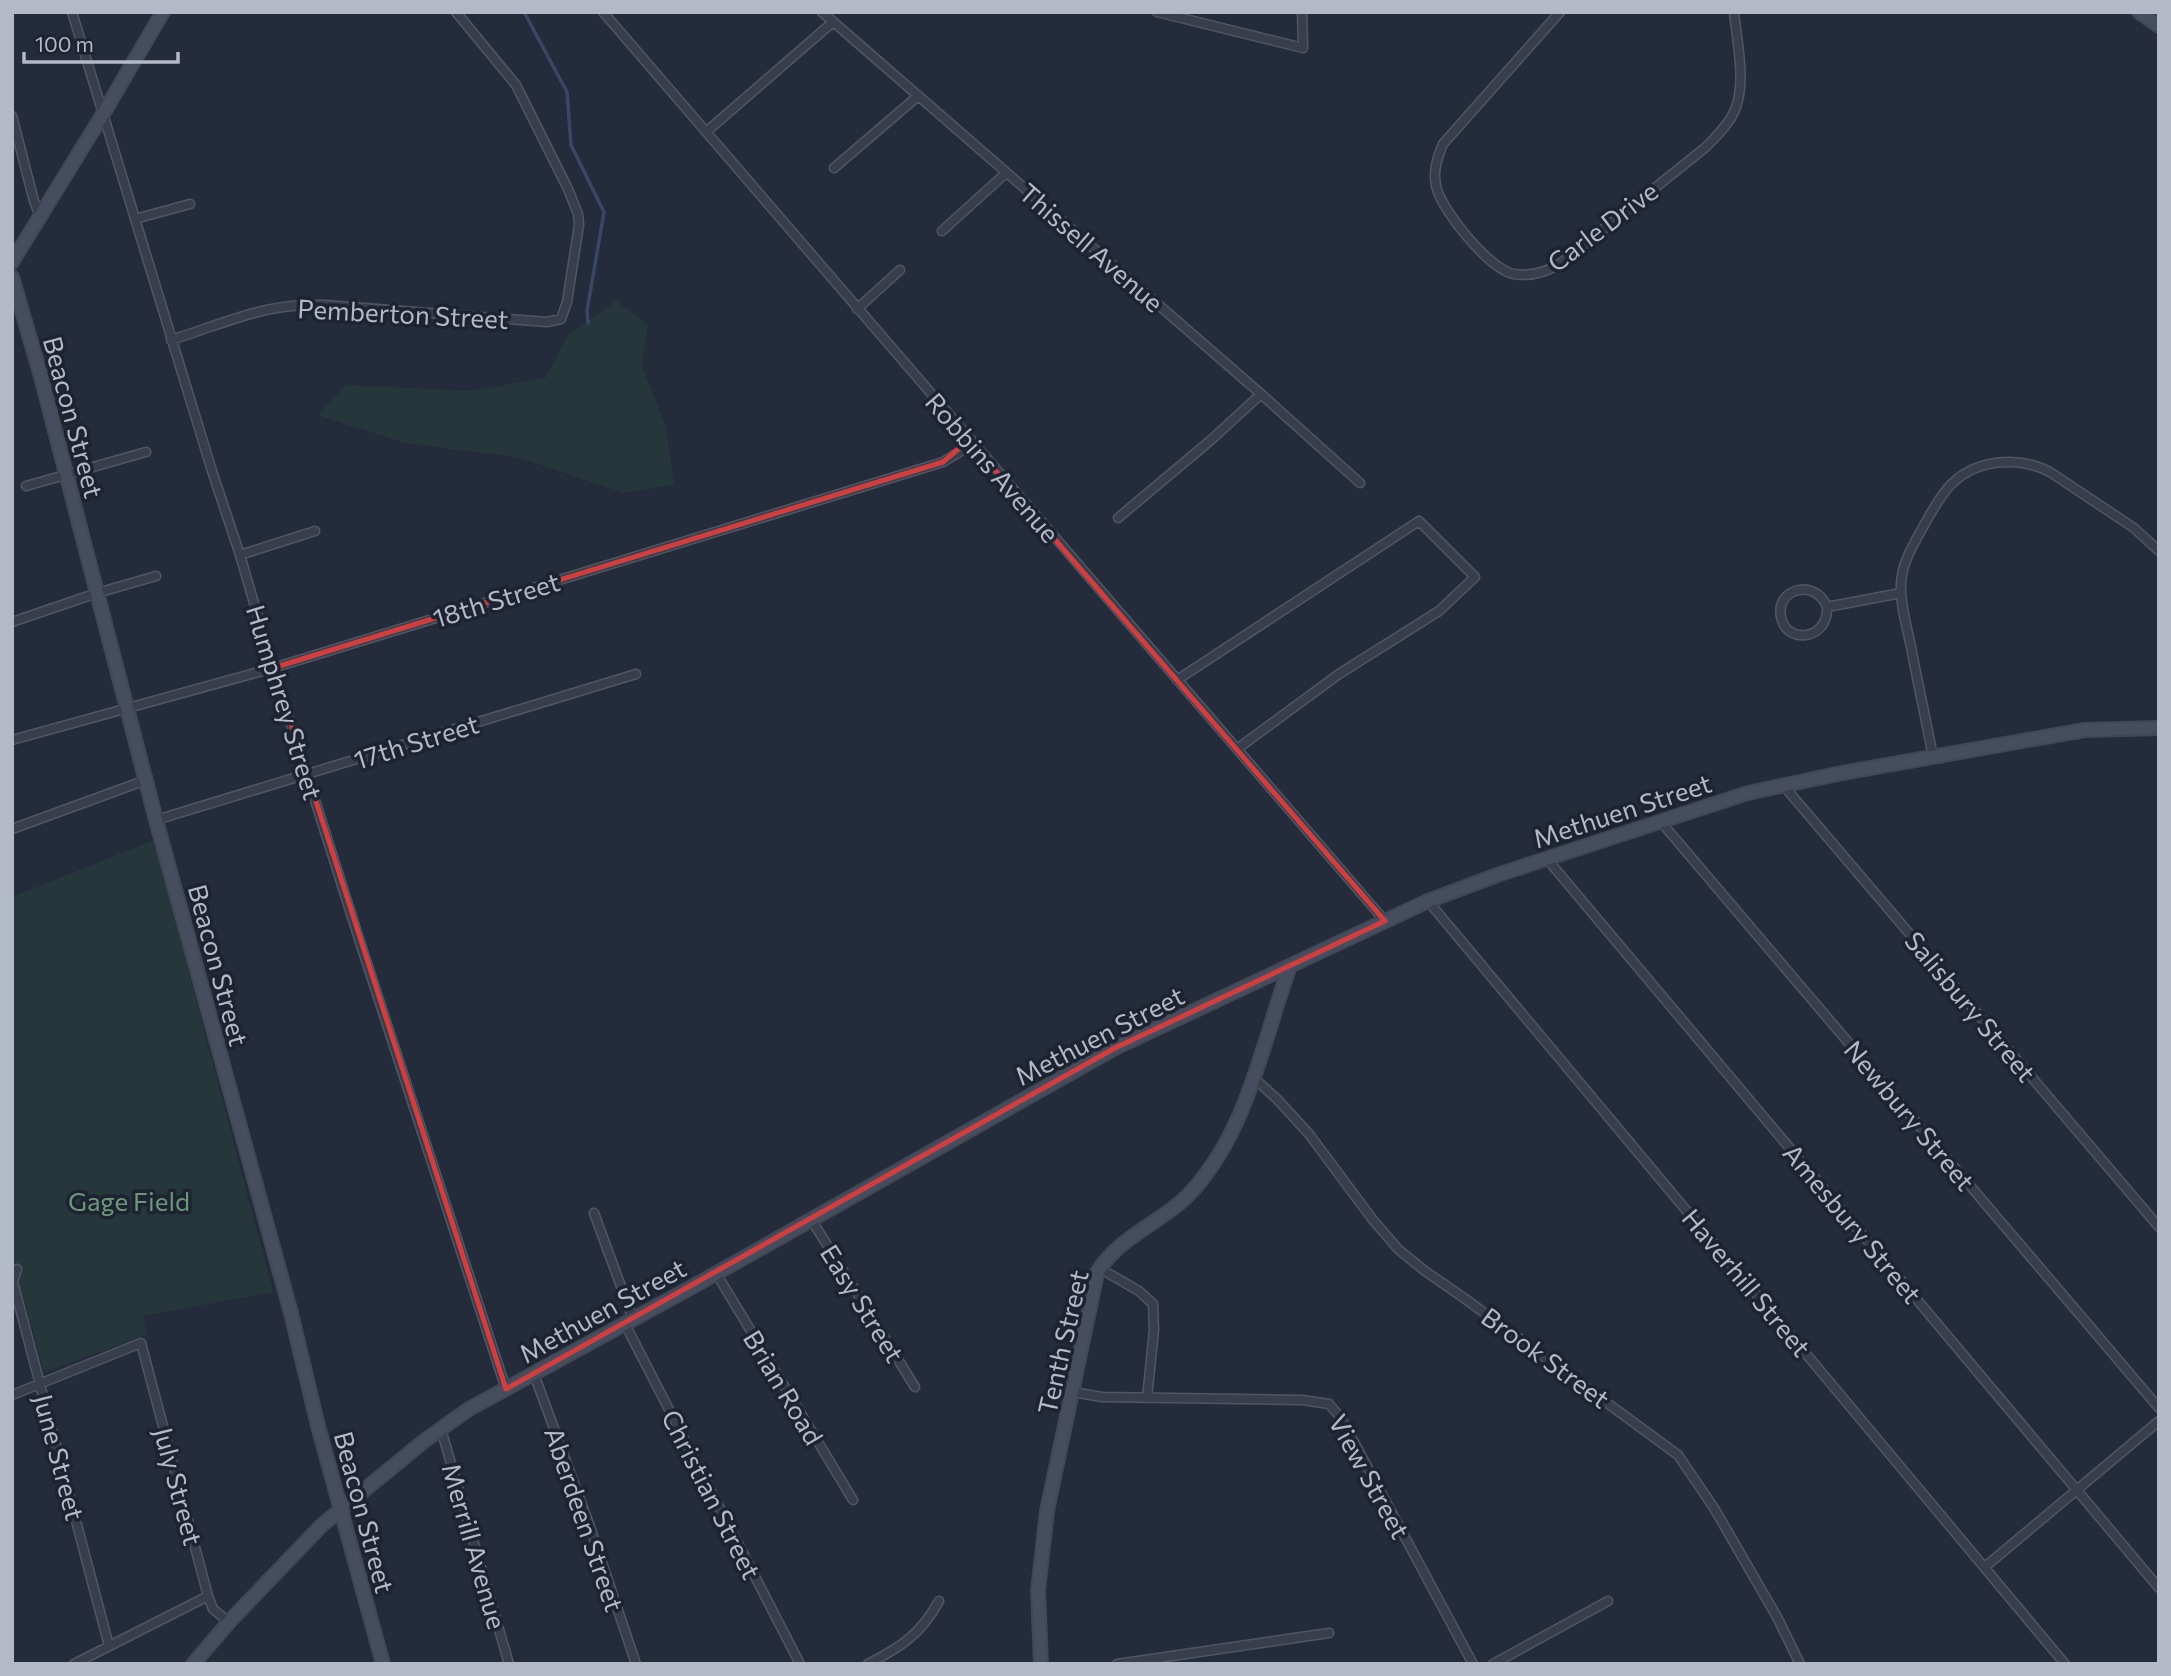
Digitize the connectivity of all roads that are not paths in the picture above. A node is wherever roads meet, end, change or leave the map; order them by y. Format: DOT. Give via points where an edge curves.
graph roads {
  1 [pos="72,12"];
  2 [pos="163,12"];
  3 [pos="456,12"];
  4 [pos="603,12"];
  5 [pos="822,12"];
  6 [pos="1157,12"];
  7 [pos="1302,12"];
  8 [pos="1560,12"];
  9 [pos="1734,12"];
  10 [pos="2139,12"];
  11 [pos="833,22"];
  12 [pos="2159,26"];
  13 [pos="918,96"];
  14 [pos="104,113"];
  15 [pos="12,116"];
  16 [pos="706,132"];
  17 [pos="834,168"];
  18 [pos="1006,173"];
  19 [pos="190,204"];
  20 [pos="40,216"];
  21 [pos="135,219"];
  22 [pos="942,231"];
  23 [pos="12,262"];
  24 [pos="900,270"];
  25 [pos="12,277"];
  26 [pos="857,309"];
  27 [pos="172,340"];
  28 [pos="1261,394"];
  29 [pos="969,440"];
  30 [pos="146,452"];
  31 [pos="66,475"];
  32 [pos="1360,483"];
  33 [pos="26,486"];
  34 [pos="1118,518"];
  35 [pos="315,531"];
  36 [pos="2159,551"];
  37 [pos="240,555"];
  38 [pos="156,576"];
  39 [pos="97,593"];
  40 [pos="1901,593"];
  41 [pos="1827,607"];
  42 [pos="12,622"];
  43 [pos="273,668"];
  44 [pos="636,674"];
  45 [pos="1177,680"];
  46 [pos="127,707"];
  47 [pos="2159,727"];
  48 [pos="12,740"];
  49 [pos="1237,749"];
  50 [pos="1933,757"];
  51 [pos="307,774"];
  52 [pos="146,780"];
  53 [pos="1783,785"];
  54 [pos="156,820"];
  55 [pos="1661,822"];
  56 [pos="12,829"];
  57 [pos="1547,859"];
  58 [pos="1428,901"];
  59 [pos="1385,921"];
  60 [pos="1290,966"];
  61 [pos="1254,1078"];
  62 [pos="594,1213"];
  63 [pos="811,1219"];
  64 [pos="2159,1227"];
  65 [pos="1100,1268"];
  66 [pos="17,1269"];
  67 [pos="716,1273"];
  68 [pos="629,1322"];
  69 [pos="534,1374"];
  70 [pos="41,1384"];
  71 [pos="915,1387"];
  72 [pos="506,1389"];
  73 [pos="1073,1392"];
  74 [pos="12,1395"];
  75 [pos="1147,1398"];
  76 [pos="2159,1408"];
  77 [pos="2159,1421"];
  78 [pos="441,1429"];
  79 [pos="2076,1490"];
  80 [pos="853,1500"];
  81 [pos="341,1508"];
  82 [pos="1986,1566"];
  83 [pos="2159,1588"];
  84 [pos="208,1596"];
  85 [pos="939,1601"];
  86 [pos="1608,1601"];
  87 [pos="229,1622"];
  88 [pos="1329,1633"];
  89 [pos="109,1646"];
  90 [pos="74,1664"];
  91 [pos="193,1664"];
  92 [pos="383,1664"];
  93 [pos="509,1664"];
  94 [pos="636,1664"];
  95 [pos="800,1664"];
  96 [pos="868,1664"];
  97 [pos="1041,1664"];
  98 [pos="1117,1664"];
  99 [pos="1474,1664"];
  100 [pos="1493,1664"];
  101 [pos="1800,1664"];
  102 [pos="2066,1664"];
  1 -- 14 [label="street, Humphrey Street"];
  2 -- 14 [label="street"];
  3 -- 27 [label="street, Pemberton Street" via="516,85 578,214 561,319 300,304 245,314"];
  4 -- 16 [label="street, Robbins Avenue"];
  5 -- 11 [label="street, Thissell Avenue"];
  6 -- 7 [label="street" via="1303,48"];
  8 -- 9 [label="street, Carle Drive" via="1443,144 1437,158 1437,190 1445,206 1486,259 1513,274 1547,272 1561,263 1724,129 1739,98"];
  10 -- 12 [label="street"];
  11 -- 13 [label="street, Thissell Avenue"];
  11 -- 16 [label="street"];
  13 -- 17 [label="street"];
  13 -- 18 [label="street, Thissell Avenue"];
  14 -- 20 [label="street"];
  14 -- 21 [label="street, Humphrey Street"];
  15 -- 20 [label="street"];
  16 -- 26 [label="street, Robbins Avenue"];
  18 -- 22 [label="street"];
  18 -- 28 [label="street, Thissell Avenue"];
  19 -- 21 [label="street"];
  20 -- 23 [label="street"];
  21 -- 27 [label="street, Humphrey Street"];
  24 -- 26 [label="street"];
  25 -- 31 [label="street, Beacon Street"];
  26 -- 29 [label="street, Robbins Avenue"];
  27 -- 37 [label="street, Humphrey Street"];
  28 -- 32 [label="street, Thissell Avenue"];
  28 -- 34 [label="street"];
  29 -- 43 [label="street, 18th Street" via="961,451 943,461"];
  29 -- 45 [label="street, Robbins Avenue"];
  30 -- 31 [label="street"];
  31 -- 33 [label="street"];
  31 -- 39 [label="street, Beacon Street"];
  35 -- 37 [label="street"];
  36 -- 40 [label="street" via="2134,528 2050,472 2028,464 2000,462 1967,473 1946,489 1906,559"];
  37 -- 43 [label="street, Humphrey Street"];
  38 -- 39 [label="street"];
  39 -- 42 [label="street"];
  39 -- 46 [label="street, Beacon Street"];
  40 -- 41 [label="street"];
  40 -- 50 [label="street"];
  41 -- 41 [label="street" via="1825,622 1809,635 1790,631 1781,618 1785,599 1801,589 1815,592"];
  43 -- 46 [label="street, 18th Street"];
  43 -- 51 [label="street, Humphrey Street"];
  44 -- 51 [label="street, 17th Street"];
  45 -- 49 [label="street, Robbins Avenue"];
  45 -- 49 [label="street" via="1419,521 1475,577 1438,611 1339,674"];
  46 -- 48 [label="street, 18th Street"];
  46 -- 52 [label="street, Beacon Street"];
  47 -- 50 [label="street, Methuen Street" via="2085,730"];
  49 -- 59 [label="street, Robbins Avenue"];
  50 -- 53 [label="street, Methuen Street"];
  51 -- 54 [label="street, 17th Street"];
  51 -- 72 [label="street, Humphrey Street"];
  52 -- 54 [label="street, Beacon Street"];
  52 -- 56 [label="street"];
  53 -- 55 [label="street, Methuen Street"];
  53 -- 64 [label="street, Salisbury Street"];
  54 -- 81 [label="street, Beacon Street"];
  55 -- 57 [label="street, Methuen Street"];
  55 -- 76 [label="street, Newbury Street"];
  57 -- 58 [label="street, Methuen Street"];
  57 -- 79 [label="street, Amesbury Street"];
  58 -- 59 [label="street, Methuen Street"];
  58 -- 82 [label="street, Haverhill Street"];
  59 -- 60 [label="street, Methuen Street"];
  60 -- 61 [label="street, Tenth Street"];
  60 -- 63 [label="street, Methuen Street" via="1115,1048"];
  61 -- 65 [label="street, Tenth Street" via="1225,1145 1195,1189 1112,1253"];
  61 -- 101 [label="street, Brook Street" via="1309,1134 1399,1250 1678,1455 1720,1518"];
  62 -- 68 [label="street, Christian Street"];
  63 -- 67 [label="street, Methuen Street"];
  63 -- 71 [label="street, Easy Street"];
  65 -- 73 [label="street, Tenth Street"];
  65 -- 75 [label="street" via="1151,1301 1154,1330"];
  66 -- 70 [label="street, June Street" via="13,1282"];
  67 -- 68 [label="street, Methuen Street"];
  67 -- 80 [label="street, Brian Road"];
  68 -- 69 [label="street, Methuen Street"];
  68 -- 95 [label="street, Christian Street"];
  69 -- 72 [label="street, Methuen Street"];
  69 -- 94 [label="street, Aberdeen Street"];
  70 -- 74 [label="street"];
  70 -- 84 [label="street, July Street" via="141,1343"];
  70 -- 89 [label="street, June Street"];
  72 -- 78 [label="street, Methuen Street"];
  73 -- 75 [label="street, View Street"];
  73 -- 97 [label="street, Tenth Street" via="1040,1561"];
  75 -- 99 [label="street, View Street" via="1329,1404 1355,1440"];
  77 -- 79 [label="street"];
  78 -- 81 [label="street, Methuen Street"];
  78 -- 93 [label="street, Merrill Avenue"];
  79 -- 82 [label="street"];
  79 -- 83 [label="street, Amesbury Street"];
  81 -- 87 [label="street, Methuen Street"];
  81 -- 92 [label="street, Beacon Street"];
  82 -- 102 [label="street, Haverhill Street"];
  84 -- 87 [label="street, July Street" via="214,1609"];
  84 -- 89 [label="street"];
  85 -- 96 [label="street" via="910,1639"];
  86 -- 100 [label="street"];
  87 -- 91 [label="street, Methuen Street"];
  88 -- 98 [label="street"];
  89 -- 90 [label="street"];
}
